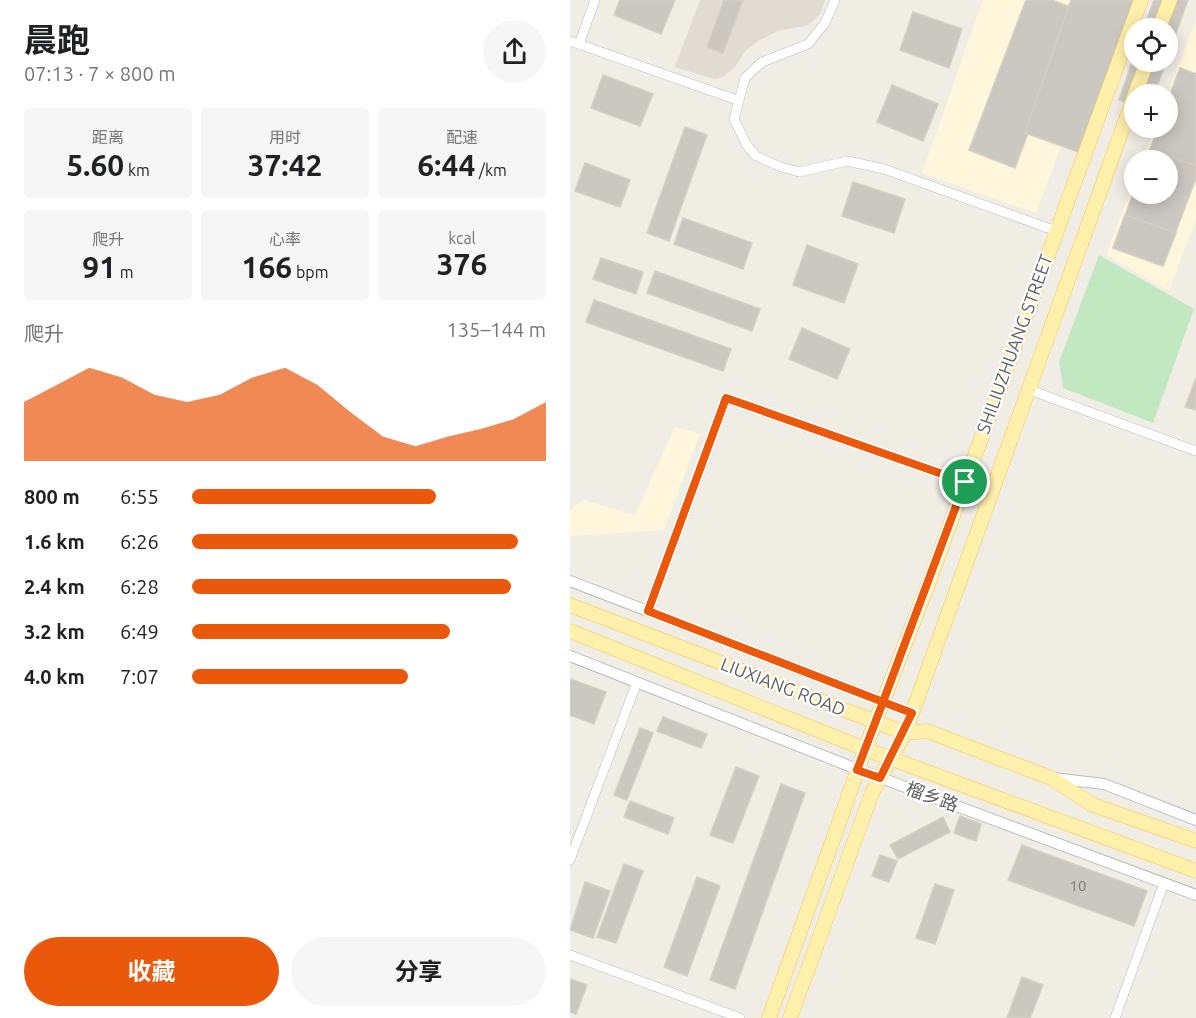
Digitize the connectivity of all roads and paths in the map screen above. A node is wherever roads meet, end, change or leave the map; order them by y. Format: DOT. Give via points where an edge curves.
graph roads {
  1 [pos="595,0"];
  2 [pos="835,0"];
  3 [pos="1141,0"];
  4 [pos="1170,0"];
  5 [pos="1163,18"];
  6 [pos="575,43"];
  7 [pos="737,100"];
  8 [pos="1124,126"];
  9 [pos="1056,231"];
  10 [pos="1028,389"];
  11 [pos="1196,451"];
  12 [pos="965,482"];
  13 [pos="570,581"];
  14 [pos="570,605"];
  15 [pos="648,611"];
  16 [pos="570,631"];
  17 [pos="570,656"];
  18 [pos="637,682"];
  19 [pos="883,702"];
  20 [pos="912,713"];
  21 [pos="875,722"];
  22 [pos="905,733"];
  23 [pos="865,749"];
  24 [pos="890,759"];
  25 [pos="857,770"];
  26 [pos="880,778"];
  27 [pos="1051,778"];
  28 [pos="1196,820"];
  29 [pos="1196,841"];
  30 [pos="570,860"];
  31 [pos="1196,871"];
  32 [pos="1164,883"];
  33 [pos="1196,895"];
  34 [pos="570,955"];
  35 [pos="740,1018"];
  36 [pos="769,1018"];
  37 [pos="790,1018"];
  38 [pos="1115,1018"];
  1 -- 6 [label="street"];
  2 -- 7 [label="street" via="825,23 808,44 762,62 745,78"];
  3 -- 9 [label="main road, SHILIUZHUANG STREET"];
  4 -- 5 [label="main road"];
  6 -- 7 [label="street"];
  7 -- 9 [label="street" via="734,119 746,144 756,156 780,167 799,172 847,161 884,169"];
  8 -- 10 [label="main road, SHILIUZHUANG STREET"];
  9 -- 12 [label="main road, SHILIUZHUANG STREET"];
  10 -- 11 [label="street"];
  10 -- 20 [label="main road, SHILIUZHUANG STREET"];
  12 -- 15 [label="street" via="726,398"];
  12 -- 19 [label="main road, SHILIUZHUANG STREET"];
  13 -- 15 [label="street"];
  14 -- 21 [label="main road, LIUXIANG ROAD"];
  15 -- 19 [label="street"];
  16 -- 23 [label="main road, LIUXIANG ROAD"];
  17 -- 18 [label="street, 榴乡路"];
  18 -- 25 [label="street, 榴乡路"];
  18 -- 30 [label="street"];
  19 -- 20 [label="street"];
  19 -- 21 [label="main road, SHILIUZHUANG STREET"];
  20 -- 22 [label="main road, SHILIUZHUANG STREET"];
  21 -- 22 [label="main road, LIUXIANG ROAD"];
  21 -- 23 [label="main road, SHILIUZHUANG STREET"];
  22 -- 24 [label="main road, SHILIUZHUANG STREET"];
  22 -- 27 [label="main road, LIUXIANG ROAD" via="927,731"];
  23 -- 24 [label="main road, LIUXIANG ROAD"];
  23 -- 25 [label="main road, SHILIUZHUANG STREET"];
  24 -- 26 [label="main road, SHILIUZHUANG STREET"];
  24 -- 31 [label="main road, LIUXIANG ROAD"];
  25 -- 26 [label="street, 榴乡路"];
  25 -- 36 [label="main road, SHILIUZHUANG STREET"];
  26 -- 32 [label="street, 榴乡路"];
  26 -- 37 [label="main road, SHILIUZHUANG STREET"];
  27 -- 28 [label="street" via="1104,784"];
  27 -- 29 [label="main road, LIUXIANG ROAD" via="1093,805"];
  32 -- 33 [label="street, 榴乡路"];
  32 -- 38 [label="street"];
  34 -- 35 [label="street"];
}
